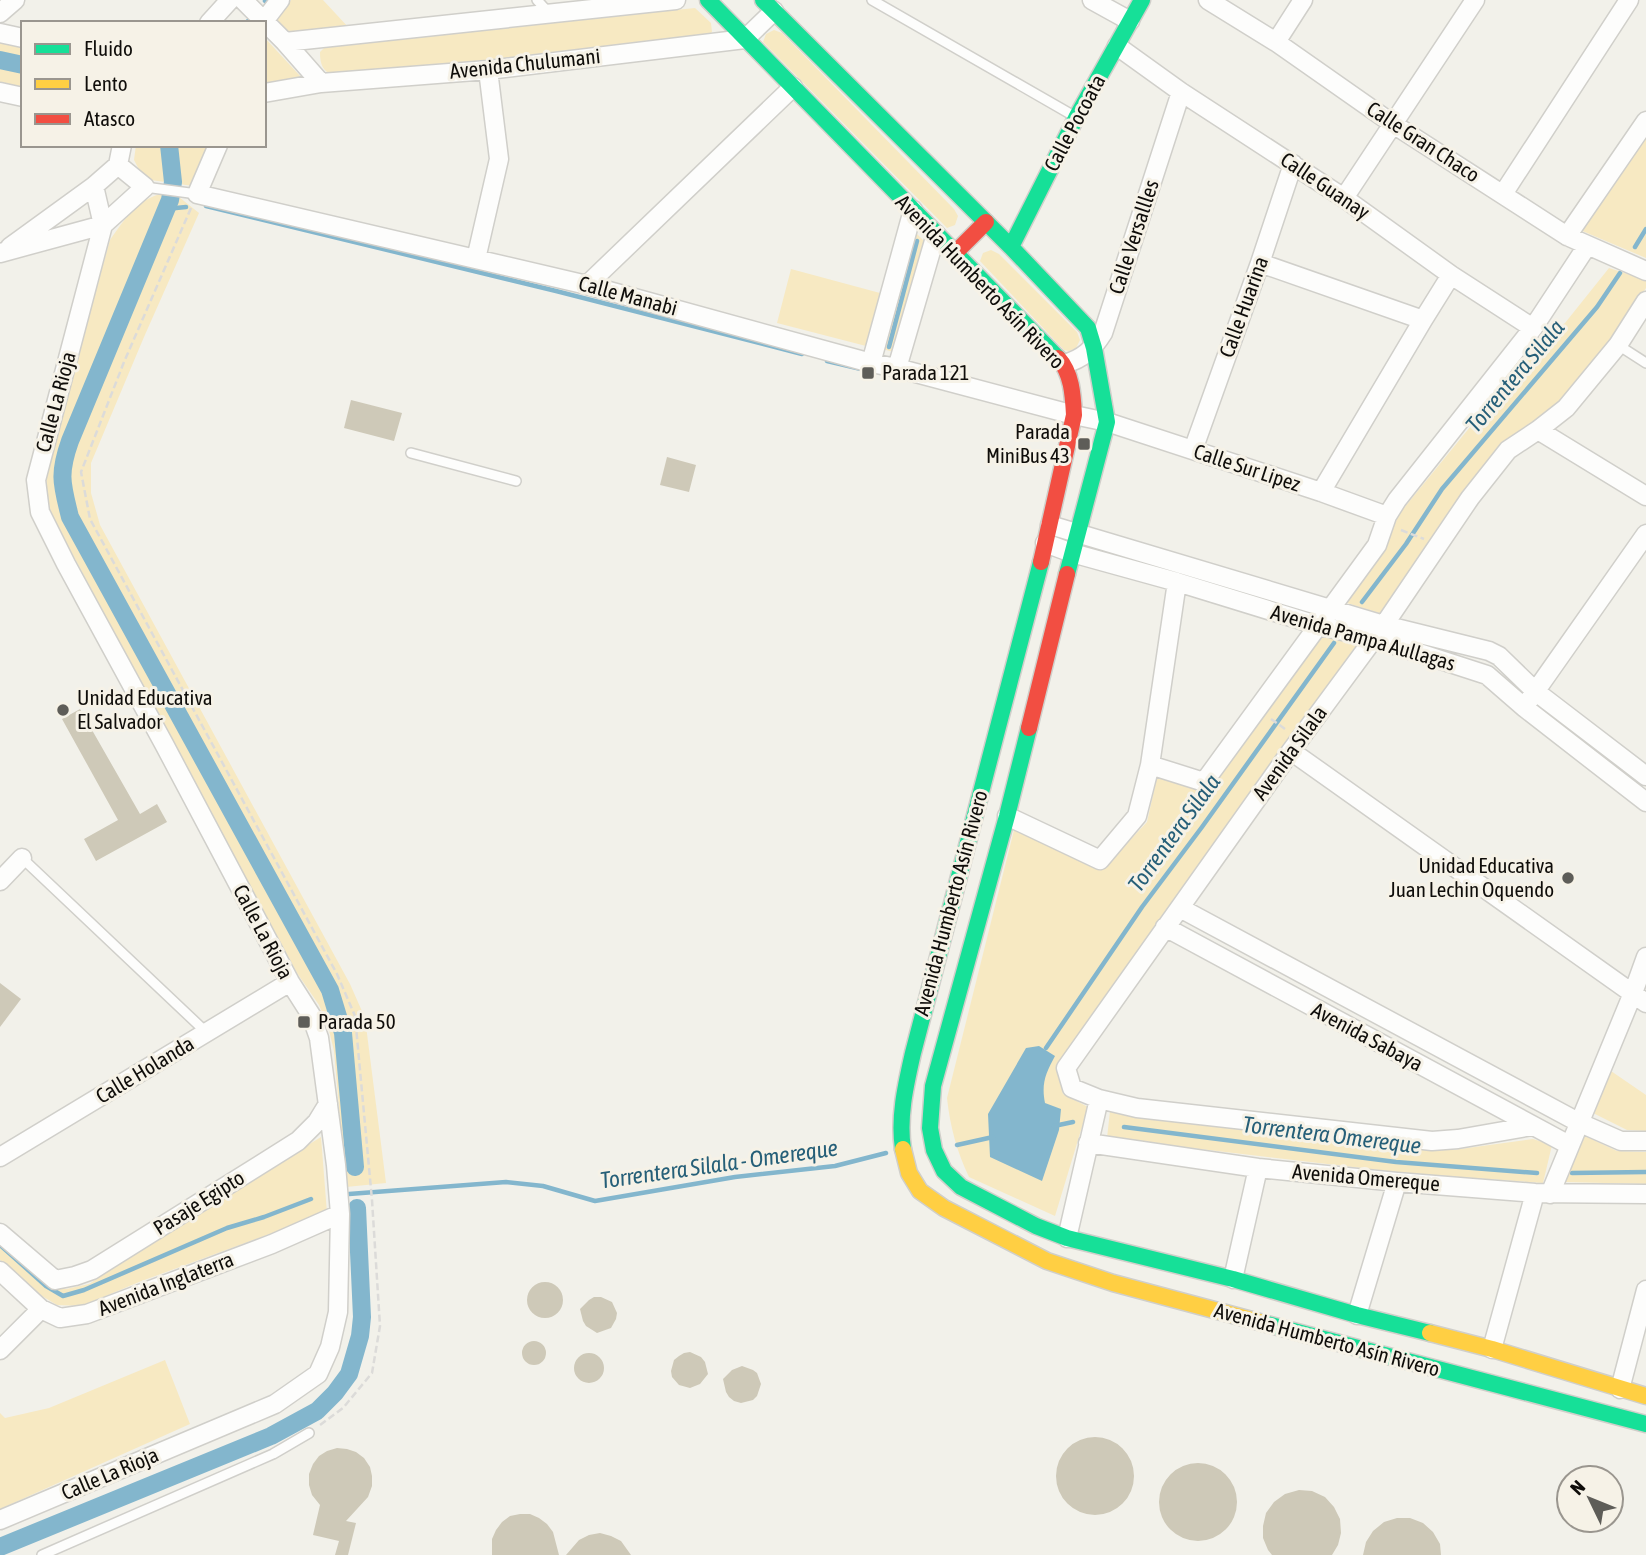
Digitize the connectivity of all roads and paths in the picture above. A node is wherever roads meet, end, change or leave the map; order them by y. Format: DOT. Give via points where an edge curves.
graph roads {
  1 [pos="15,0"];
  2 [pos="230,0"];
  3 [pos="243,0"];
  4 [pos="280,0"];
  5 [pos="676,0"];
  6 [pos="708,0"];
  7 [pos="872,0"];
  8 [pos="1092,0"];
  9 [pos="1142,0"];
  10 [pos="1208,0"];
  11 [pos="1303,0"];
  12 [pos="1475,0"];
  13 [pos="1629,0"];
  14 [pos="543,6"];
  15 [pos="769,6"];
  16 [pos="0,13"];
  17 [pos="211,21"];
  18 [pos="264,21"];
  19 [pos="1130,21"];
  20 [pos="266,23"];
  21 [pos="0,33"];
  22 [pos="21,38"];
  23 [pos="745,40"];
  24 [pos="285,42"];
  25 [pos="1276,42"];
  26 [pos="1116,46"];
  27 [pos="488,70"];
  28 [pos="321,83"];
  29 [pos="793,87"];
  30 [pos="0,92"];
  31 [pos="1181,92"];
  32 [pos="266,93"];
  33 [pos="21,97"];
  34 [pos="1076,118"];
  35 [pos="1646,121"];
  36 [pos="1392,124"];
  37 [pos="122,147"];
  38 [pos="217,147"];
  39 [pos="1293,164"];
  40 [pos="118,165"];
  41 [pos="94,186"];
  42 [pos="145,187"];
  43 [pos="189,193"];
  44 [pos="1503,194"];
  45 [pos="1344,198"];
  46 [pos="913,210"];
  47 [pos="986,222"];
  48 [pos="103,225"];
  49 [pos="936,234"];
  50 [pos="1567,236"];
  51 [pos="1587,246"];
  52 [pos="1011,247"];
  53 [pos="1,253"];
  54 [pos="955,253"];
  55 [pos="476,259"];
  56 [pos="1260,263"];
  57 [pos="1646,271"];
  58 [pos="1451,275"];
  59 [pos="587,285"];
  60 [pos="1646,301"];
  61 [pos="1423,320"];
  62 [pos="1533,328"];
  63 [pos="1618,345"];
  64 [pos="1094,348"];
  65 [pos="871,363"];
  66 [pos="1646,363"];
  67 [pos="1064,364"];
  68 [pos="897,368"];
  69 [pos="1074,415"];
  70 [pos="1107,422"];
  71 [pos="1538,430"];
  72 [pos="1193,450"];
  73 [pos="411,453"];
  74 [pos="516,481"];
  75 [pos="1321,492"];
  76 [pos="1646,496"];
  77 [pos="1387,516"];
  78 [pos="1050,525"];
  79 [pos="1078,532"];
  80 [pos="1407,532"];
  81 [pos="1646,534"];
  82 [pos="1418,536"];
  83 [pos="1045,543"];
  84 [pos="1072,552"];
  85 [pos="1177,582"];
  86 [pos="1331,609"];
  87 [pos="1317,625"];
  88 [pos="1378,632"];
  89 [pos="1535,691"];
  90 [pos="1525,708"];
  91 [pos="1270,719"];
  92 [pos="1283,728"];
  93 [pos="1291,751"];
  94 [pos="1150,765"];
  95 [pos="1646,776"];
  96 [pos="1646,802"];
  97 [pos="1007,816"];
  98 [pos="22,858"];
  99 [pos="0,881"];
  100 [pos="1180,908"];
  101 [pos="1165,927"];
  102 [pos="1646,957"];
  103 [pos="289,982"];
  104 [pos="1639,998"];
  105 [pos="207,1033"];
  106 [pos="912,1053"];
  107 [pos="942,1058"];
  108 [pos="1099,1099"];
  109 [pos="328,1104"];
  110 [pos="1578,1122"];
  111 [pos="1532,1126"];
  112 [pos="1646,1142"];
  113 [pos="1088,1143"];
  114 [pos="1569,1145"];
  115 [pos="0,1157"];
  116 [pos="1258,1168"];
  117 [pos="1397,1182"];
  118 [pos="1542,1194"];
  119 [pos="1646,1194"];
  120 [pos="340,1214"];
  121 [pos="0,1233"];
  122 [pos="1067,1237"];
  123 [pos="0,1271"];
  124 [pos="1233,1279"];
  125 [pos="1646,1290"];
  126 [pos="41,1309"];
  127 [pos="1357,1315"];
  128 [pos="1492,1349"];
  129 [pos="0,1350"];
  130 [pos="1620,1389"];
  131 [pos="1646,1396"];
  132 [pos="1646,1424"];
  133 [pos="309,1433"];
  134 [pos="0,1520"];
  135 [pos="42,1555"];
  1 -- 16 [label="street"];
  2 -- 17 [label="street"];
  3 -- 18 [label="street"];
  4 -- 18 [label="street"];
  5 -- 14 [label="street"];
  6 -- 23 [label="street, Avenida Humberto Asín Rivero"];
  7 -- 34 [label="lane"];
  8 -- 19 [label="street"];
  9 -- 19 [label="street, Calle Pocoata"];
  10 -- 25 [label="street, Calle Gran Chaco"];
  11 -- 25 [label="street"];
  12 -- 36 [label="street"];
  13 -- 44 [label="street"];
  14 -- 24 [label="street"];
  15 -- 23 [label="street"];
  15 -- 47 [label="street, Avenida Humberto Asín Rivero"];
  19 -- 26 [label="street, Calle Pocoata"];
  20 -- 24 [label="street"];
  21 -- 22 [label="street"];
  23 -- 27 [label="street, Avenida Chulumani"];
  23 -- 29 [label="street, Avenida Humberto Asín Rivero"];
  24 -- 28 [label="street"];
  25 -- 36 [label="street, Calle Gran Chaco"];
  26 -- 31 [label="street, Calle Guanay"];
  26 -- 34 [label="street, Calle Pocoata"];
  27 -- 28 [label="street, Avenida Chulumani"];
  27 -- 55 [label="street" via="499,159"];
  28 -- 32 [label="street, Avenida Chulumani"];
  29 -- 46 [label="street, Avenida Humberto Asín Rivero"];
  29 -- 59 [label="street"];
  30 -- 33 [label="street"];
  31 -- 39 [label="street, Calle Guanay"];
  31 -- 64 [label="street, Calle Versallles" via="1103,333"];
  34 -- 52 [label="street, Calle Pocoata"];
  35 -- 50 [label="street"];
  36 -- 44 [label="street, Calle Gran Chaco"];
  36 -- 45 [label="street"];
  37 -- 40 [label="street"];
  38 -- 43 [label="street"];
  39 -- 45 [label="street, Calle Guanay"];
  39 -- 56 [label="street, Calle Huarina"];
  40 -- 41 [label="street"];
  40 -- 42 [label="street"];
  41 -- 48 [label="street, Calle La Rioja"];
  41 -- 53 [label="street"];
  42 -- 43 [label="lane, Calle Manabi"];
  42 -- 48 [label="street"];
  43 -- 55 [label="street, Calle Manabi"];
  43 -- 133 [label="path, Calle La Rioja" via="81,472 90,519 337,974 355,1016 380,1326 372,1373 343,1408"];
  44 -- 50 [label="street, Calle Gran Chaco"];
  45 -- 58 [label="street, Calle Guanay"];
  46 -- 49 [label="street, Avenida Humberto Asín Rivero"];
  46 -- 65 [label="street"];
  47 -- 52 [label="street, Avenida Humberto Asín Rivero"];
  47 -- 54 [label="street"];
  48 -- 53 [label="street"];
  48 -- 103 [label="street, Calle La Rioja" via="36,480 40,512"];
  49 -- 54 [label="street, Avenida Humberto Asín Rivero"];
  49 -- 68 [label="street"];
  50 -- 51 [label="street, Calle Gran Chaco"];
  51 -- 57 [label="street, Calle Gran Chaco"];
  51 -- 62 [label="street"];
  52 -- 64 [label="street, Avenida Humberto Asín Rivero" via="1088,328"];
  54 -- 67 [label="street, Avenida Humberto Asín Rivero"];
  55 -- 59 [label="street, Calle Manabi"];
  56 -- 61 [label="street"];
  56 -- 72 [label="street, Calle Huarina"];
  58 -- 61 [label="street"];
  58 -- 62 [label="street, Calle Guanay"];
  59 -- 65 [label="street, Calle Manabi"];
  60 -- 63 [label="street, Avenida Silala"];
  61 -- 75 [label="street"];
  62 -- 77 [label="street"];
  63 -- 66 [label="lane"];
  63 -- 71 [label="street, Avenida Silala" via="1566,408"];
  64 -- 67 [label="street"];
  64 -- 70 [label="street, Avenida Humberto Asín Rivero"];
  65 -- 68 [label="street, Calle Manabi"];
  67 -- 69 [label="street, Avenida Humberto Asín Rivero" via="1073,391"];
  68 -- 69 [label="street, Calle Manabi"];
  69 -- 70 [label="street, Calle Manabi"];
  69 -- 78 [label="street, Avenida Humberto Asín Rivero"];
  70 -- 72 [label="street, Calle Sur Lipez"];
  70 -- 79 [label="street, Avenida Humberto Asín Rivero"];
  71 -- 76 [label="street"];
  71 -- 88 [label="street, Avenida Silala" via="1500,460"];
  72 -- 75 [label="street, Calle Sur Lipez"];
  73 -- 74 [label="lane"];
  75 -- 77 [label="street, Calle Sur Lipez"];
  77 -- 86 [label="street" via="1377,545"];
  78 -- 79 [label="street, Avenida Pampa Aullagas"];
  78 -- 83 [label="street, Avenida Humberto Asín Rivero"];
  79 -- 84 [label="street, Avenida Humberto Asín Rivero"];
  79 -- 86 [label="street, Avenida Pampa Aullagas"];
  80 -- 82 [label="path"];
  81 -- 89 [label="street"];
  83 -- 84 [label="street, Avenida Pampa Aullagas"];
  83 -- 106 [label="street, Avenida Humberto Asín Rivero"];
  84 -- 85 [label="street, Avenida Pampa Aullagas"];
  84 -- 97 [label="street, Avenida Humberto Asín Rivero"];
  85 -- 87 [label="street, Avenida Pampa Aullagas"];
  85 -- 94 [label="street"];
  86 -- 87 [label="street"];
  86 -- 88 [label="street, Avenida Pampa Aullagas"];
  87 -- 88 [label="street, Avenida Pampa Aullagas"];
  87 -- 94 [label="street" via="1204,782"];
  88 -- 89 [label="street, Avenida Pampa Aullagas" via="1489,651"];
  88 -- 90 [label="street, Avenida Pampa Aullagas" via="1487,675"];
  88 -- 93 [label="street, Avenida Silala"];
  89 -- 90 [label="street"];
  89 -- 95 [label="street, Avenida Pampa Aullagas"];
  90 -- 96 [label="street, Avenida Pampa Aullagas"];
  91 -- 92 [label="path"];
  93 -- 100 [label="street, Avenida Silala"];
  93 -- 104 [label="street"];
  94 -- 97 [label="street" via="1137,816 1100,860"];
  97 -- 107 [label="street, Avenida Humberto Asín Rivero"];
  98 -- 99 [label="street"];
  98 -- 105 [label="lane"];
  100 -- 101 [label="street, Avenida Silala"];
  100 -- 110 [label="street, Avenida Sabaya"];
  101 -- 108 [label="street, Avenida Silala" via="1066,1068 1072,1088"];
  101 -- 111 [label="street, Avenida Sabaya"];
  102 -- 104 [label="street"];
  103 -- 105 [label="street, Calle Holanda"];
  103 -- 109 [label="street, Calle La Rioja" via="312,1016"];
  104 -- 110 [label="street"];
  105 -- 115 [label="street, Calle Holanda"];
  106 -- 107 [label="street"];
  106 -- 132 [label="street, Avenida Humberto Asín Rivero" via="902,1122 909,1173 920,1191 944,1209 1024,1250 1114,1283"];
  107 -- 122 [label="street, Avenida Humberto Asín Rivero" via="933,1086 930,1128 944,1171 961,1187"];
  108 -- 111 [label="street, Avenida Omereque" via="1137,1108 1432,1141"];
  108 -- 113 [label="street"];
  109 -- 120 [label="street, Calle La Rioja"];
  109 -- 121 [label="street, Pasaje Egipto" via="298,1141 92,1270 55,1280"];
  110 -- 112 [label="street" via="1621,1141"];
  110 -- 114 [label="street"];
  111 -- 114 [label="street, Avenida Sabaya"];
  113 -- 116 [label="street, Avenida Omereque"];
  113 -- 122 [label="street"];
  114 -- 118 [label="street"];
  116 -- 117 [label="street, Avenida Omereque"];
  116 -- 124 [label="street"];
  117 -- 118 [label="street, Avenida Omereque"];
  117 -- 127 [label="street"];
  118 -- 119 [label="street, Avenida Omereque"];
  118 -- 128 [label="street"];
  120 -- 126 [label="street, Avenida Inglaterra" via="87,1314 60,1318"];
  120 -- 134 [label="street, Calle La Rioja" via="338,1312 318,1374 275,1404"];
  122 -- 124 [label="street, Avenida Humberto Asín Rivero"];
  123 -- 126 [label="street"];
  124 -- 127 [label="street, Avenida Humberto Asín Rivero"];
  125 -- 130 [label="street"];
  126 -- 129 [label="street"];
  127 -- 128 [label="street, Avenida Humberto Asín Rivero"];
  128 -- 130 [label="street, Avenida Humberto Asín Rivero"];
  130 -- 131 [label="street, Avenida Humberto Asín Rivero"];
  133 -- 135 [label="lane" via="273,1454"];
}
